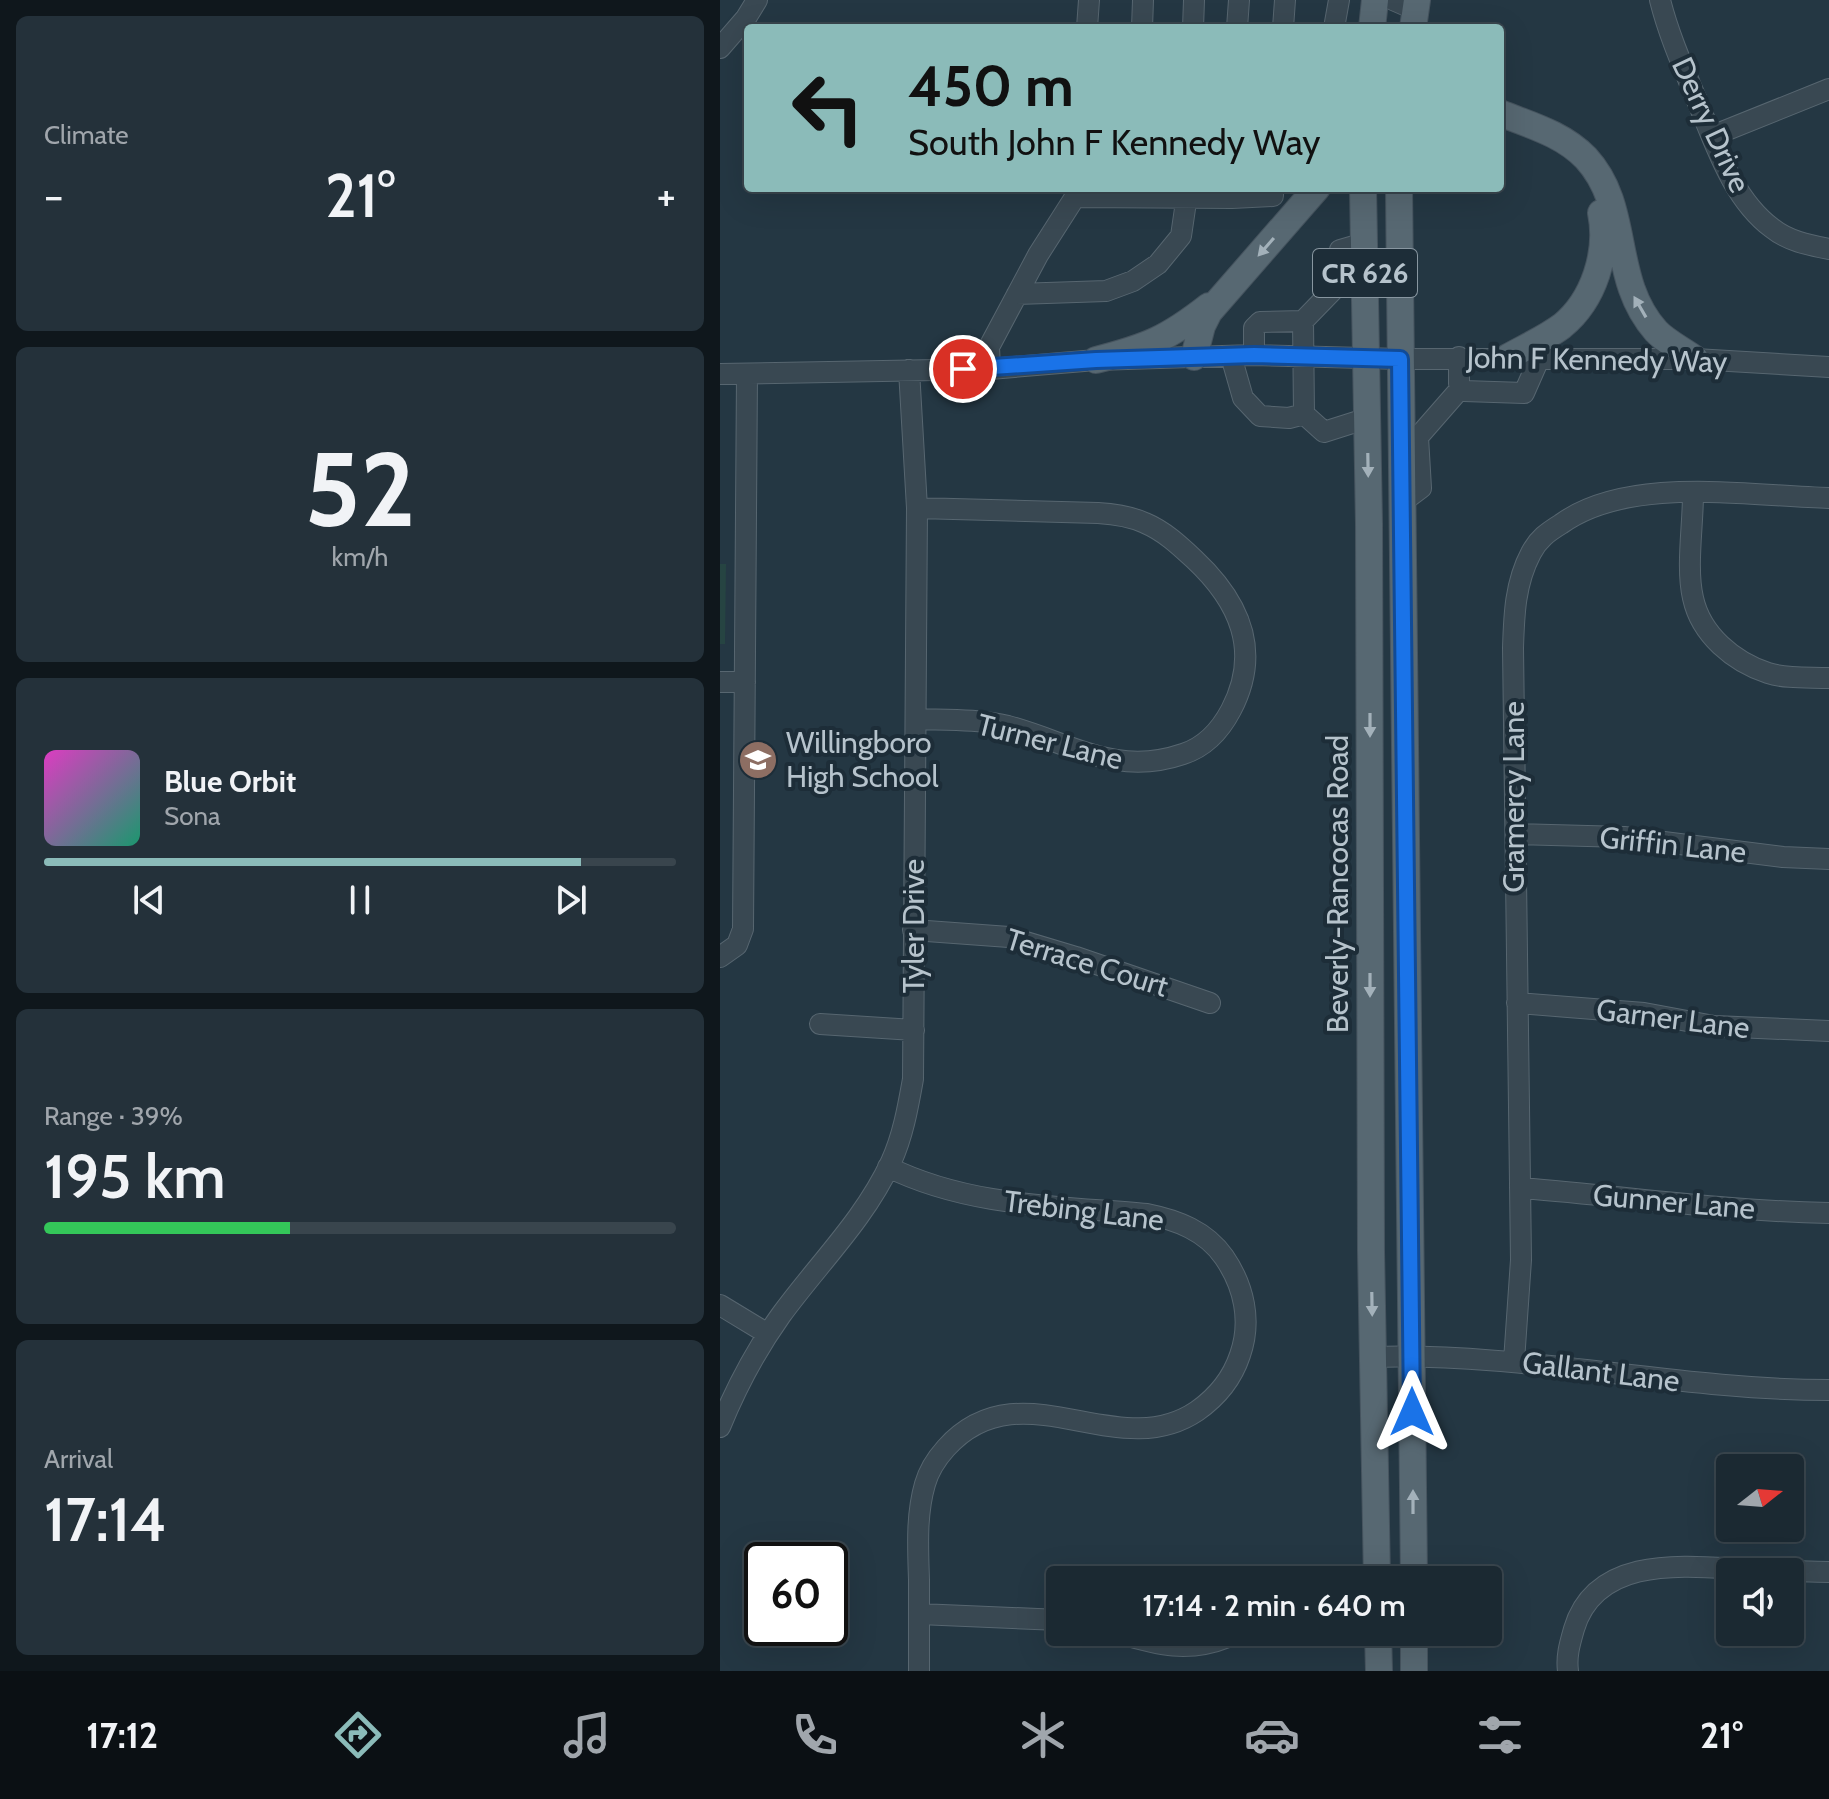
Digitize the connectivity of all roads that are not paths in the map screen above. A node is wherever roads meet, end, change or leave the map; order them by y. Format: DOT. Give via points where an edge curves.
graph roads {
  1 [pos="757,0"];
  2 [pos="1089,0"];
  3 [pos="1143,0"];
  4 [pos="1194,0"];
  5 [pos="1239,0"];
  6 [pos="1285,0"];
  7 [pos="1339,0"];
  8 [pos="1375,0"];
  9 [pos="1660,0"];
  10 [pos="1087,24"];
  11 [pos="1142,24"];
  12 [pos="1193,24"];
  13 [pos="1237,24"];
  14 [pos="1283,24"];
  15 [pos="1335,24"];
  16 [pos="1372,24"];
  17 [pos="720,48"];
  18 [pos="1829,89"];
  19 [pos="1504,115"];
  20 [pos="1504,135"];
  21 [pos="1712,136"];
  22 [pos="1075,192"];
  23 [pos="1273,192"];
  24 [pos="1313,192"];
  25 [pos="1363,192"];
  26 [pos="1399,192"];
  27 [pos="1416,192"];
  28 [pos="1138,193"];
  29 [pos="1188,193"];
  30 [pos="1232,193"];
  31 [pos="1364,243"];
  32 [pos="1397,243"];
  33 [pos="1829,249"];
  34 [pos="1337,286"];
  35 [pos="1017,294"];
  36 [pos="1221,297"];
  37 [pos="1366,299"];
  38 [pos="1303,321"];
  39 [pos="1254,355"];
  40 [pos="1231,356"];
  41 [pos="1194,357"];
  42 [pos="1459,357"];
  43 [pos="1508,357"];
  44 [pos="1303,358"];
  45 [pos="1365,359"];
  46 [pos="1400,359"];
  47 [pos="1539,359"];
  48 [pos="1695,359"];
  49 [pos="1096,360"];
  50 [pos="1829,367"];
  51 [pos="990,369"];
  52 [pos="909,370"];
  53 [pos="720,374"];
  54 [pos="747,374"];
  55 [pos="1460,389"];
  56 [pos="1304,414"];
  57 [pos="1368,418"];
  58 [pos="1409,437"];
  59 [pos="1693,494"];
  60 [pos="1829,498"];
  61 [pos="917,508"];
  62 [pos="1829,678"];
  63 [pos="720,682"];
  64 [pos="745,682"];
  65 [pos="917,719"];
  66 [pos="1516,834"];
  67 [pos="1829,859"];
  68 [pos="913,930"];
  69 [pos="720,957"];
  70 [pos="1210,1003"];
  71 [pos="1517,1003"];
  72 [pos="820,1024"];
  73 [pos="914,1030"];
  74 [pos="1829,1031"];
  75 [pos="888,1167"];
  76 [pos="1520,1188"];
  77 [pos="1829,1213"];
  78 [pos="720,1305"];
  79 [pos="768,1334"];
  80 [pos="1412,1356"];
  81 [pos="1372,1357"];
  82 [pos="1514,1361"];
  83 [pos="1829,1390"];
  84 [pos="720,1427"];
  85 [pos="1377,1566"];
  86 [pos="1414,1566"];
  87 [pos="1829,1572"];
  88 [pos="919,1614"];
  89 [pos="1046,1619"];
  90 [pos="1180,1646"];
  91 [pos="1204,1646"];
  92 [pos="1378,1646"];
  93 [pos="1414,1646"];
  94 [pos="919,1671"];
  95 [pos="1379,1671"];
  96 [pos="1414,1671"];
  97 [pos="1568,1671"];
  1 -- 17 [label="street"];
  2 -- 10 [label="street"];
  3 -- 11 [label="street"];
  4 -- 12 [label="street"];
  5 -- 13 [label="street"];
  6 -- 14 [label="street"];
  7 -- 15 [label="street"];
  8 -- 16 [label="main road"];
  9 -- 21 [label="street, Derry Drive"];
  18 -- 21 [label="street"];
  48 -- 19 [label="main road, one-way" via="1658,334 1642,314 1630,290 1612,207 1585,158 1563,139"];
  20 -- 43 [label="main road" via="1534,138 1558,149 1578,167 1594,190 1603,245 1598,272 1573,315"];
  21 -- 33 [label="street, Derry Drive" via="1758,216 1792,240"];
  22 -- 28 [label="street"];
  22 -- 35 [label="street"];
  23 -- 30 [label="street"];
  24 -- 36 [label="main road, one-way"];
  25 -- 31 [label="main road, Beverly-Rancocas Road / CR 626"];
  26 -- 32 [label="main road, CR 626"];
  27 -- 32 [label="main road"];
  28 -- 29 [label="street"];
  29 -- 30 [label="street"];
  29 -- 35 [label="street" via="1181,236 1158,264 1133,281 1106,291"];
  31 -- 34 [label="street" via="1340,250"];
  31 -- 37 [label="main road, Beverly-Rancocas Road / CR 626"];
  32 -- 46 [label="main road, CR 626"];
  34 -- 37 [label="street"];
  34 -- 38 [label="street"];
  35 -- 51 [label="street" via="989,347"];
  36 -- 41 [label="main road" via="1202,326"];
  36 -- 49 [label="main road" via="1176,332"];
  37 -- 45 [label="main road, Beverly-Rancocas Road / CR 626"];
  38 -- 39 [label="street" via="1260,322 1254,328"];
  38 -- 44 [label="street"];
  39 -- 40 [label="street, John F Kennedy Way"];
  39 -- 44 [label="street, John F Kennedy Way"];
  40 -- 41 [label="street, John F Kennedy Way"];
  40 -- 56 [label="street" via="1243,398 1260,416"];
  41 -- 49 [label="street, John F Kennedy Way"];
  42 -- 43 [label="street, John F Kennedy Way"];
  42 -- 46 [label="street, John F Kennedy Way"];
  42 -- 55 [label="street"];
  43 -- 47 [label="street, John F Kennedy Way"];
  44 -- 45 [label="street, John F Kennedy Way"];
  44 -- 56 [label="street"];
  45 -- 46 [label="street, John F Kennedy Way"];
  45 -- 57 [label="main road, Beverly-Rancocas Road / CR 626"];
  46 -- 58 [label="main road, CR 626"];
  47 -- 48 [label="street, John F Kennedy Way"];
  47 -- 55 [label="street" via="1524,393"];
  48 -- 50 [label="street, John F Kennedy Way"];
  49 -- 51 [label="street, John F Kennedy Way"];
  51 -- 52 [label="street, John F Kennedy Way"];
  52 -- 54 [label="street, John F Kennedy Way"];
  52 -- 61 [label="street, Tyler Drive"];
  53 -- 54 [label="street, John F Kennedy Way"];
  54 -- 64 [label="street"];
  55 -- 58 [label="street"];
  56 -- 57 [label="street" via="1324,432"];
  57 -- 81 [label="main road, Beverly-Rancocas Road / CR 626, one-way"];
  58 -- 80 [label="main road, CR 626" via="1401,503"];
  59 -- 60 [label="street, Gramercy Lane"];
  59 -- 62 [label="street" via="1690,576 1693,600 1707,631 1732,656 1769,674"];
  59 -- 66 [label="street, Gramercy Lane" via="1642,494 1597,503 1543,536 1531,552 1514,607"];
  61 -- 65 [label="street, Tyler Drive"];
  61 -- 65 [label="street, Turner Lane" via="1098,513 1145,522 1200,564 1229,599 1245,640 1246,661 1235,703 1211,738 1187,754 1152,763 1111,760 1005,725"];
  63 -- 64 [label="street"];
  64 -- 69 [label="street" via="743,929 737,945"];
  65 -- 68 [label="street, Tyler Drive"];
  66 -- 67 [label="street, Griffin Lane" via="1624,837"];
  66 -- 71 [label="street, Gramercy Lane"];
  68 -- 70 [label="street, Terrace Court" via="1009,937"];
  68 -- 73 [label="street, Tyler Drive"];
  71 -- 74 [label="street, Garner Lane" via="1644,1013 1714,1026"];
  71 -- 76 [label="street, Gramercy Lane"];
  72 -- 73 [label="street"];
  73 -- 75 [label="street, Tyler Drive" via="908,1107"];
  75 -- 79 [label="street, Tyler Drive" via="850,1230"];
  75 -- 88 [label="street, Trebing Lane" via="959,1195 1169,1219 1207,1239 1222,1254 1241,1291 1245,1312 1241,1353 1223,1389 1173,1424 1131,1430 1046,1414 1004,1414 983,1421 947,1446 933,1463 919,1518"];
  76 -- 77 [label="street, Gunner Lane"];
  76 -- 82 [label="street, Gramercy Lane"];
  78 -- 79 [label="street"];
  79 -- 84 [label="street, Tyler Drive"];
  80 -- 81 [label="street, Gallant Lane"];
  80 -- 82 [label="street, Gallant Lane"];
  86 -- 80 [label="main road, CR 626, one-way"];
  81 -- 85 [label="main road, Beverly-Rancocas Road / CR 626"];
  82 -- 83 [label="street, Gallant Lane" via="1708,1385"];
  87 -- 97 [label="street" via="1670,1566 1633,1573 1607,1585 1585,1605 1570,1641"];
  88 -- 89 [label="street"];
  88 -- 94 [label="street, Trebing Lane"];
  90 -- 91 [label="street"];
  92 -- 95 [label="main road"];
  93 -- 96 [label="main road"];
}
